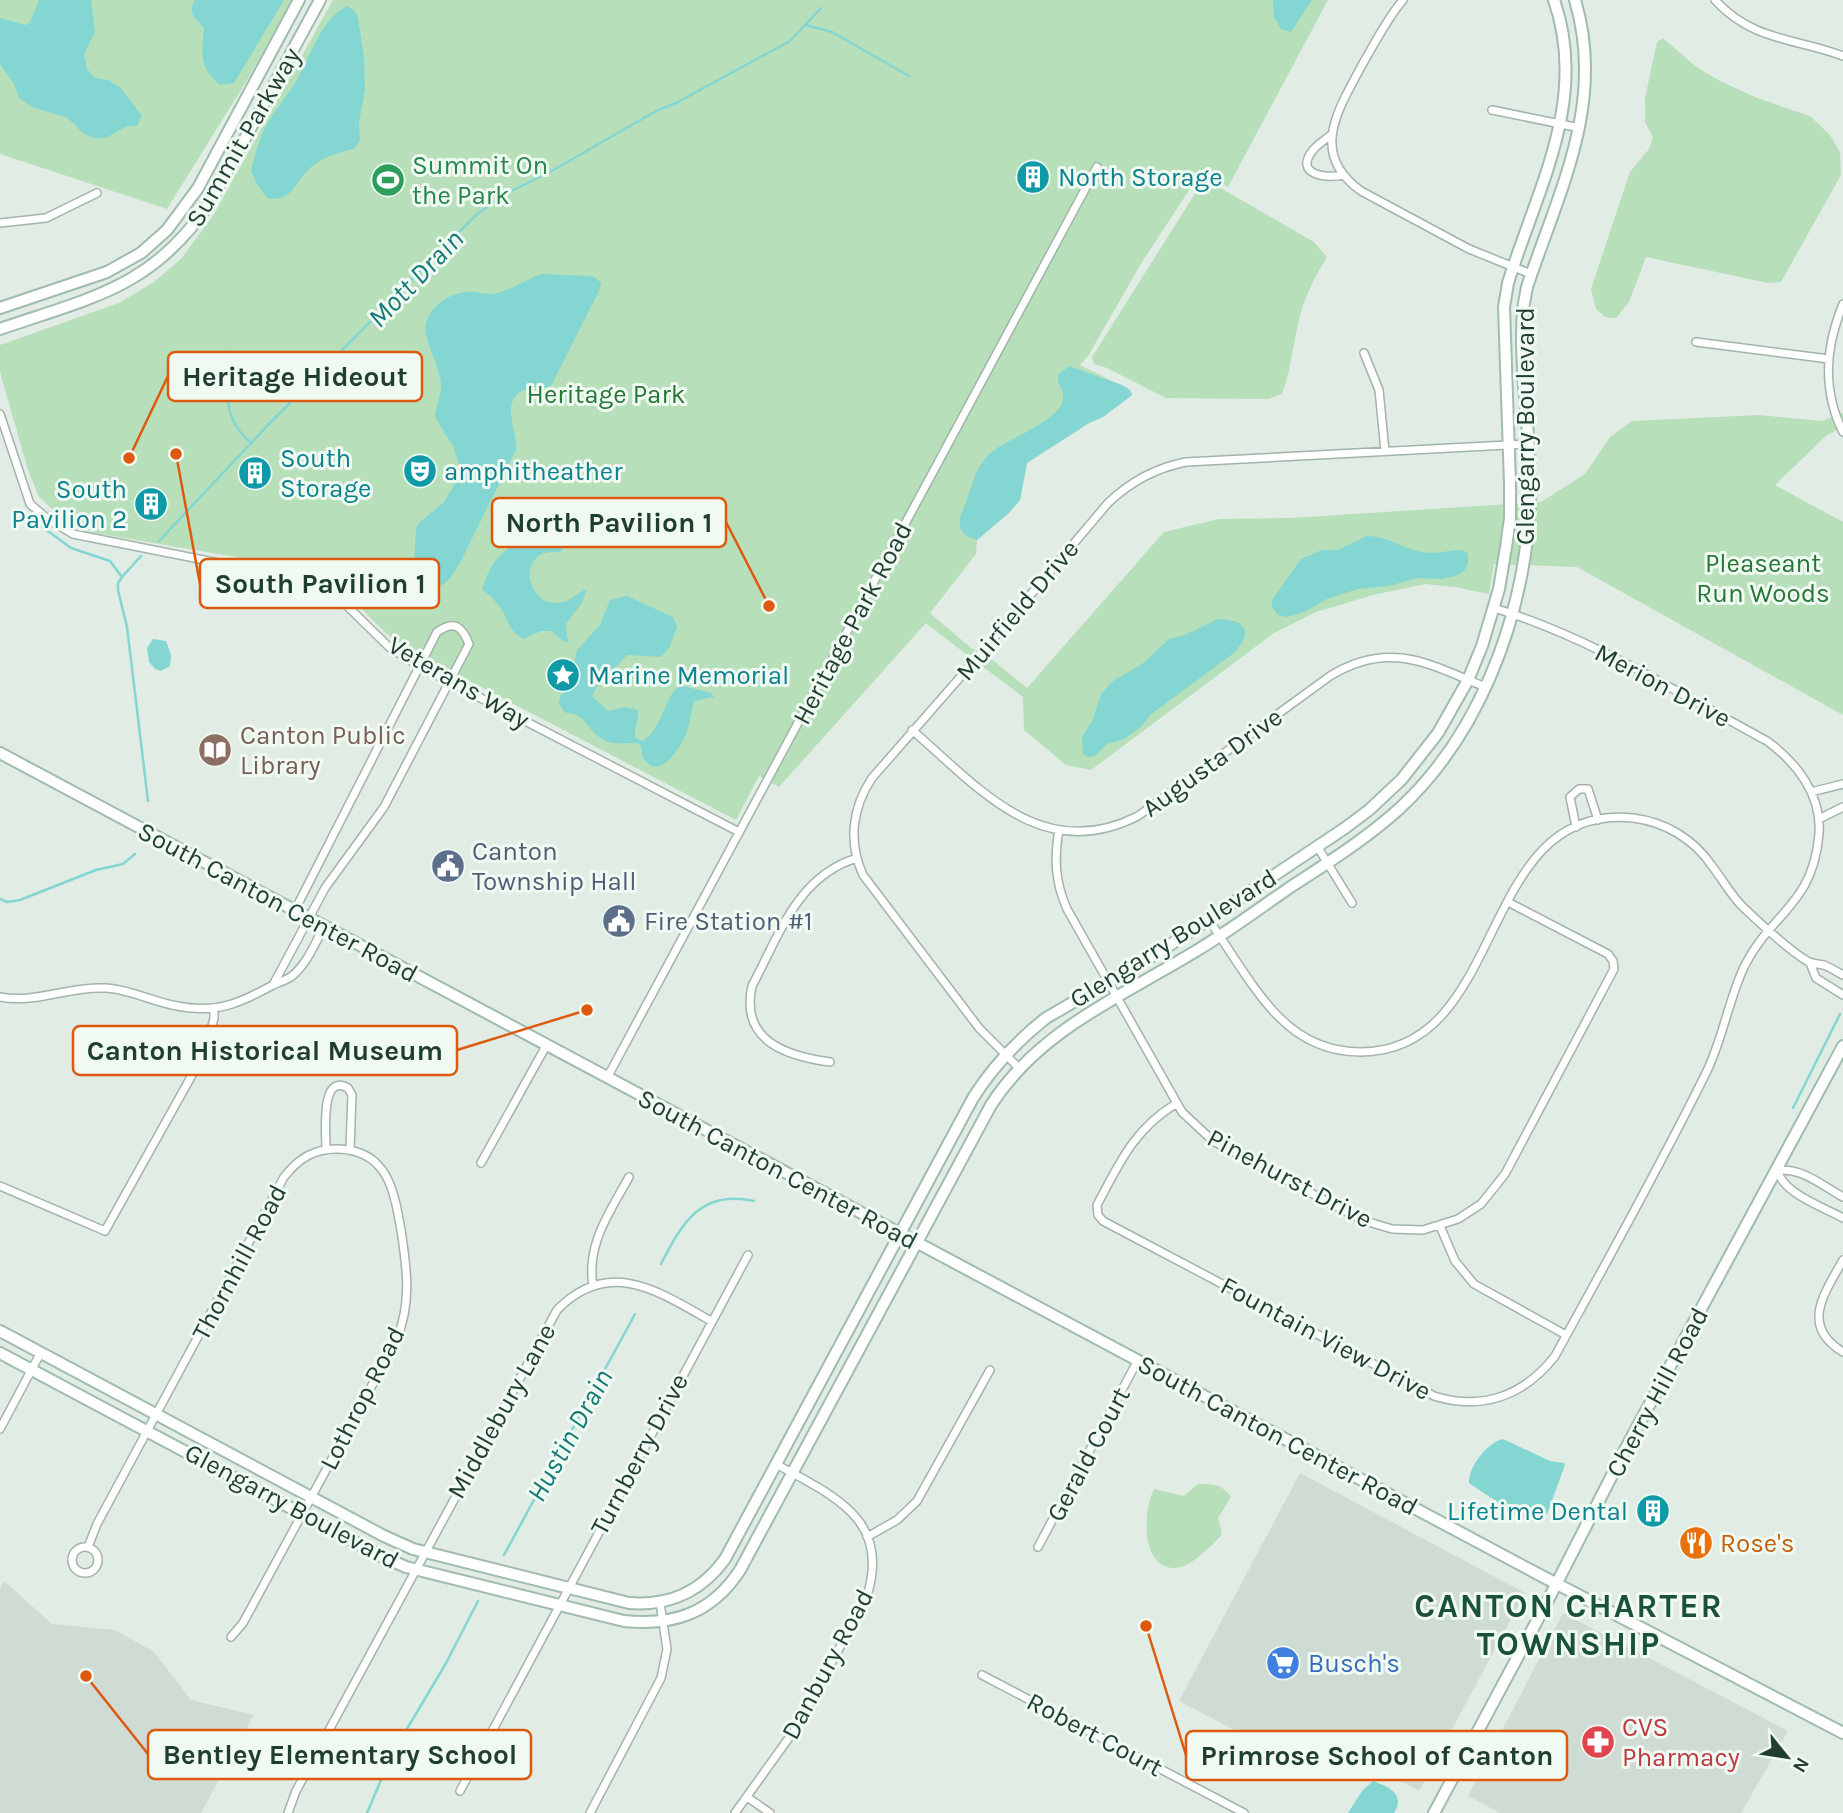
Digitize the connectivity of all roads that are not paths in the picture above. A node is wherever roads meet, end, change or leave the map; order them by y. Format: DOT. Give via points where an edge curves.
graph roads {
  1 [pos="299,0"];
  2 [pos="320,0"];
  3 [pos="1403,0"];
  4 [pos="1554,0"];
  5 [pos="1575,0"];
  6 [pos="1715,0"];
  7 [pos="1843,55"];
  8 [pos="1492,110"];
  9 [pos="1561,124"];
  10 [pos="1580,129"];
  11 [pos="1331,135"];
  12 [pos="1097,167"];
  13 [pos="1344,175"];
  14 [pos="97,193"];
  15 [pos="0,223"];
  16 [pos="1513,268"];
  17 [pos="1531,274"];
  18 [pos="1843,304"];
  19 [pos="0,308"];
  20 [pos="0,329"];
  21 [pos="1696,342"];
  22 [pos="1364,353"];
  23 [pos="1829,359"];
  24 [pos="0,414"];
  25 [pos="1843,432"];
  26 [pos="1509,444"];
  27 [pos="1528,444"];
  28 [pos="1385,451"];
  29 [pos="1493,608"];
  30 [pos="1512,614"];
  31 [pos="419,666"];
  32 [pos="1468,680"];
  33 [pos="449,682"];
  34 [pos="1485,687"];
  35 [pos="912,730"];
  36 [pos="0,753"];
  37 [pos="1402,779"];
  38 [pos="1843,784"];
  39 [pos="1811,792"];
  40 [pos="1415,793"];
  41 [pos="1843,807"];
  42 [pos="1819,819"];
  43 [pos="1598,820"];
  44 [pos="1576,827"];
  45 [pos="1059,830"];
  46 [pos="739,832"];
  47 [pos="1317,846"];
  48 [pos="857,858"];
  49 [pos="1328,862"];
  50 [pos="1508,902"];
  51 [pos="1352,903"];
  52 [pos="295,911"];
  53 [pos="310,919"];
  54 [pos="1209,920"];
  55 [pos="324,927"];
  56 [pos="1770,931"];
  57 [pos="1220,936"];
  58 [pos="1810,963"];
  59 [pos="1843,975"];
  60 [pos="1108,982"];
  61 [pos="273,985"];
  62 [pos="1843,995"];
  63 [pos="0,997"];
  64 [pos="1117,998"];
  65 [pos="214,1009"];
  66 [pos="546,1046"];
  67 [pos="1843,1046"];
  68 [pos="1005,1055"];
  69 [pos="830,1062"];
  70 [pos="1019,1068"];
  71 [pos="607,1079"];
  72 [pos="1177,1103"];
  73 [pos="964,1116"];
  74 [pos="981,1125"];
  75 [pos="326,1149"];
  76 [pos="350,1149"];
  77 [pos="481,1163"];
  78 [pos="1777,1171"];
  79 [pos="629,1177"];
  80 [pos="0,1186"];
  81 [pos="1843,1199"];
  82 [pos="1839,1216"];
  83 [pos="1440,1226"];
  84 [pos="901,1233"];
  85 [pos="917,1242"];
  86 [pos="748,1255"];
  87 [pos="1843,1260"];
  88 [pos="593,1286"];
  89 [pos="857,1314"];
  90 [pos="711,1321"];
  91 [pos="873,1323"];
  92 [pos="0,1331"];
  93 [pos="1566,1335"];
  94 [pos="41,1352"];
  95 [pos="1843,1352"];
  96 [pos="0,1353"];
  97 [pos="1138,1360"];
  98 [pos="32,1369"];
  99 [pos="990,1370"];
  100 [pos="157,1414"];
  101 [pos="798,1422"];
  102 [pos="0,1429"];
  103 [pos="148,1430"];
  104 [pos="815,1432"];
  105 [pos="776,1464"];
  106 [pos="792,1473"];
  107 [pos="312,1497"];
  108 [pos="302,1514"];
  109 [pos="867,1537"];
  110 [pos="88,1547"];
  111 [pos="1038,1547"];
  112 [pos="425,1552"];
  113 [pos="728,1553"];
  114 [pos="745,1562"];
  115 [pos="415,1569"];
  116 [pos="1556,1584"];
  117 [pos="568,1588"];
  118 [pos="660,1603"];
  119 [pos="558,1605"];
  120 [pos="664,1622"];
  121 [pos="231,1637"];
  122 [pos="982,1675"];
  123 [pos="1843,1733"];
  124 [pos="460,1791"];
  125 [pos="747,1797"];
  126 [pos="288,1813"];
  127 [pos="590,1813"];
  128 [pos="735,1813"];
  129 [pos="770,1813"];
  130 [pos="1244,1813"];
  131 [pos="1434,1813"];
  1 -- 19 [label="street, Summit Parkway" via="198,188 167,230 141,253 107,272"];
  2 -- 20 [label="street, Summit Parkway" via="212,199 180,242 146,271 114,289"];
  3 -- 11 [label="street" via="1338,110"];
  4 -- 9 [label="street, Glengarry Boulevard" via="1566,66"];
  5 -- 10 [label="street, Glengarry Boulevard" via="1586,66"];
  6 -- 7 [label="street" via="1762,34"];
  8 -- 9 [label="street"];
  9 -- 10 [label="street"];
  9 -- 16 [label="street, Glengarry Boulevard"];
  10 -- 17 [label="street, Glengarry Boulevard"];
  11 -- 13 [label="street"];
  11 -- 13 [label="street" via="1314,148 1308,166 1319,177"];
  12 -- 46 [label="street, Heritage Park Road"];
  13 -- 16 [label="street" via="1361,191"];
  14 -- 15 [label="street" via="46,218"];
  16 -- 17 [label="street"];
  16 -- 26 [label="street, Glengarry Boulevard" via="1503,319"];
  17 -- 27 [label="street, Glengarry Boulevard" via="1522,320"];
  18 -- 23 [label="street"];
  21 -- 23 [label="street"];
  22 -- 28 [label="street" via="1379,390"];
  23 -- 25 [label="street" via="1829,396"];
  24 -- 31 [label="street, Veterans Way" via="30,504 49,520 73,534 314,585 344,603 389,647"];
  26 -- 27 [label="street, Muirfield Drive"];
  26 -- 28 [label="street, Muirfield Drive"];
  26 -- 29 [label="street, Glengarry Boulevard" via="1510,518"];
  27 -- 30 [label="street, Glengarry Boulevard" via="1529,520"];
  28 -- 35 [label="street, Muirfield Drive" via="1186,463 1136,480 1108,503"];
  29 -- 30 [label="street, Merion Drive"];
  29 -- 32 [label="street, Glengarry Boulevard"];
  30 -- 34 [label="street, Glengarry Boulevard"];
  30 -- 39 [label="street, Merion Drive" via="1576,639 1767,741 1792,763"];
  31 -- 33 [label="street, Veterans Way"];
  31 -- 33 [label="street" via="437,632 456,626 470,644"];
  31 -- 52 [label="street"];
  32 -- 34 [label="street, Augusta Drive"];
  32 -- 37 [label="street, Glengarry Boulevard" via="1438,733"];
  32 -- 45 [label="street, Augusta Drive" via="1407,657 1354,663 1138,816 1099,830"];
  33 -- 46 [label="street, Veterans Way"];
  33 -- 53 [label="street" via="384,807 325,888"];
  34 -- 40 [label="street, Glengarry Boulevard" via="1454,743"];
  35 -- 45 [label="street, Augusta Drive" via="1006,810"];
  35 -- 48 [label="street, Muirfield Drive" via="861,797 853,827"];
  36 -- 52 [label="street, South Canton Center Road"];
  37 -- 40 [label="street"];
  37 -- 47 [label="street, Glengarry Boulevard"];
  38 -- 39 [label="street"];
  39 -- 42 [label="street, Merion Drive"];
  40 -- 49 [label="street, Glengarry Boulevard" via="1378,827"];
  41 -- 42 [label="street"];
  42 -- 56 [label="street, Merion Drive" via="1810,876"];
  43 -- 44 [label="street"];
  43 -- 44 [label="street" via="1588,789 1579,789 1570,797"];
  43 -- 56 [label="street" via="1642,820 1682,836 1705,856 1739,903"];
  44 -- 50 [label="street" via="1537,855"];
  45 -- 60 [label="street, Pinehurst Drive" via="1056,864 1060,893"];
  46 -- 71 [label="street, Heritage Park Road"];
  47 -- 49 [label="street"];
  47 -- 54 [label="street, Glengarry Boulevard"];
  48 -- 68 [label="street, Muirfield Drive" via="871,888"];
  48 -- 69 [label="street" via="830,869 806,890 750,996 753,1021 767,1041 788,1053"];
  49 -- 51 [label="street"];
  49 -- 57 [label="street, Glengarry Boulevard"];
  50 -- 57 [label="street" via="1443,1015 1413,1038 1374,1051 1332,1048 1292,1029 1270,1007"];
  50 -- 83 [label="street, Pinehurst Drive" via="1608,954 1614,969 1501,1182 1473,1210"];
  52 -- 53 [label="street, South Canton Center Road"];
  53 -- 55 [label="street, South Canton Center Road"];
  53 -- 61 [label="street"];
  54 -- 57 [label="street"];
  54 -- 60 [label="street, Glengarry Boulevard"];
  55 -- 61 [label="street" via="292,977"];
  55 -- 66 [label="street, South Canton Center Road"];
  56 -- 58 [label="street"];
  56 -- 93 [label="street, Fountain View Drive" via="1743,969 1706,1074"];
  57 -- 64 [label="street, Glengarry Boulevard"];
  58 -- 59 [label="street"];
  58 -- 62 [label="street" via="1816,978"];
  60 -- 64 [label="street, Pinehurst Drive"];
  60 -- 68 [label="street, Glengarry Boulevard" via="1046,1018"];
  61 -- 65 [label="street" via="242,1002"];
  63 -- 65 [label="street" via="29,999 105,988 178,1006"];
  64 -- 70 [label="street, Glengarry Boulevard" via="1062,1030"];
  64 -- 72 [label="street, Pinehurst Drive"];
  65 -- 80 [label="street" via="206,1050 105,1231"];
  66 -- 71 [label="street, South Canton Center Road"];
  66 -- 77 [label="street"];
  67 -- 78 [label="street, Cherry Hill Road"];
  68 -- 70 [label="street, Muirfield Drive"];
  68 -- 73 [label="street, Glengarry Boulevard"];
  70 -- 74 [label="street, Glengarry Boulevard"];
  71 -- 84 [label="street, South Canton Center Road"];
  72 -- 83 [label="street, Pinehurst Drive" via="1191,1123 1213,1141 1362,1220 1402,1230"];
  72 -- 93 [label="street, Fountain View Drive" via="1149,1122 1128,1147 1097,1205 1103,1221 1446,1400 1482,1402 1517,1391 1545,1369"];
  73 -- 74 [label="street"];
  73 -- 84 [label="street, Glengarry Boulevard"];
  74 -- 85 [label="street, Glengarry Boulevard"];
  75 -- 76 [label="street, Thornhill Road"];
  75 -- 76 [label="street" via="328,1095 340,1085 352,1095"];
  75 -- 100 [label="street, Thornhill Road" via="302,1158 284,1177"];
  76 -- 107 [label="street, Lothrop Road" via="370,1158 392,1185 408,1284 396,1341"];
  78 -- 81 [label="street" via="1799,1172"];
  78 -- 82 [label="street" via="1790,1189"];
  78 -- 116 [label="street, Cherry Hill Road"];
  79 -- 88 [label="street" via="594,1246"];
  81 -- 82 [label="street"];
  83 -- 93 [label="street" via="1455,1261 1474,1284"];
  84 -- 85 [label="street, South Canton Center Road"];
  84 -- 89 [label="street, Glengarry Boulevard"];
  85 -- 91 [label="street, Glengarry Boulevard"];
  85 -- 97 [label="street, South Canton Center Road"];
  86 -- 90 [label="street, Turnberry Drive"];
  87 -- 95 [label="street" via="1821,1299 1817,1317 1825,1341"];
  88 -- 90 [label="street, Middlebury Lane" via="640,1285"];
  88 -- 112 [label="street, Middlebury Lane" via="567,1300 550,1320"];
  89 -- 91 [label="street"];
  89 -- 101 [label="street, Glengarry Boulevard"];
  90 -- 117 [label="street, Turnberry Drive"];
  91 -- 104 [label="street, Glengarry Boulevard"];
  92 -- 94 [label="street, Glengarry Boulevard"];
  94 -- 98 [label="street"];
  94 -- 100 [label="street, Glengarry Boulevard"];
  96 -- 98 [label="street, Glengarry Boulevard"];
  97 -- 111 [label="street, Gerald Court"];
  97 -- 116 [label="street, South Canton Center Road"];
  98 -- 102 [label="street"];
  98 -- 103 [label="street, Glengarry Boulevard"];
  99 -- 109 [label="street" via="917,1501 897,1520"];
  100 -- 103 [label="street, Thornhill Road"];
  100 -- 107 [label="street, Glengarry Boulevard"];
  101 -- 104 [label="street"];
  101 -- 105 [label="street, Glengarry Boulevard"];
  103 -- 108 [label="street, Glengarry Boulevard"];
  103 -- 110 [label="street, Thornhill Road"];
  104 -- 106 [label="street, Glengarry Boulevard"];
  105 -- 106 [label="street, Danbury Road"];
  105 -- 113 [label="street, Glengarry Boulevard"];
  106 -- 109 [label="street, Danbury Road" via="844,1504"];
  106 -- 114 [label="street, Glengarry Boulevard"];
  107 -- 108 [label="street, Lothrop Road"];
  107 -- 112 [label="street, Glengarry Boulevard" via="384,1536"];
  108 -- 115 [label="street, Glengarry Boulevard"];
  108 -- 121 [label="street, Lothrop Road"];
  109 -- 125 [label="street, Danbury Road" via="873,1567 866,1599 796,1728"];
  112 -- 115 [label="street, Middlebury Lane"];
  112 -- 117 [label="street, Glengarry Boulevard"];
  113 -- 114 [label="street"];
  113 -- 118 [label="street, Glengarry Boulevard" via="704,1583"];
  114 -- 120 [label="street, Glengarry Boulevard" via="713,1600"];
  115 -- 119 [label="street, Glengarry Boulevard"];
  115 -- 126 [label="street, Middlebury Lane"];
  116 -- 123 [label="street, South Canton Center Road"];
  116 -- 131 [label="street, Cherry Hill Road"];
  117 -- 118 [label="street, Glengarry Boulevard" via="629,1603"];
  117 -- 119 [label="street, Turnberry Drive"];
  118 -- 120 [label="street"];
  119 -- 120 [label="street, Glengarry Boulevard" via="624,1621"];
  119 -- 124 [label="street, Turnberry Drive"];
  120 -- 127 [label="street" via="667,1649 661,1678"];
  122 -- 130 [label="street, Robert Court"];
  125 -- 128 [label="street, Danbury Road"];
  125 -- 129 [label="street"];
}
